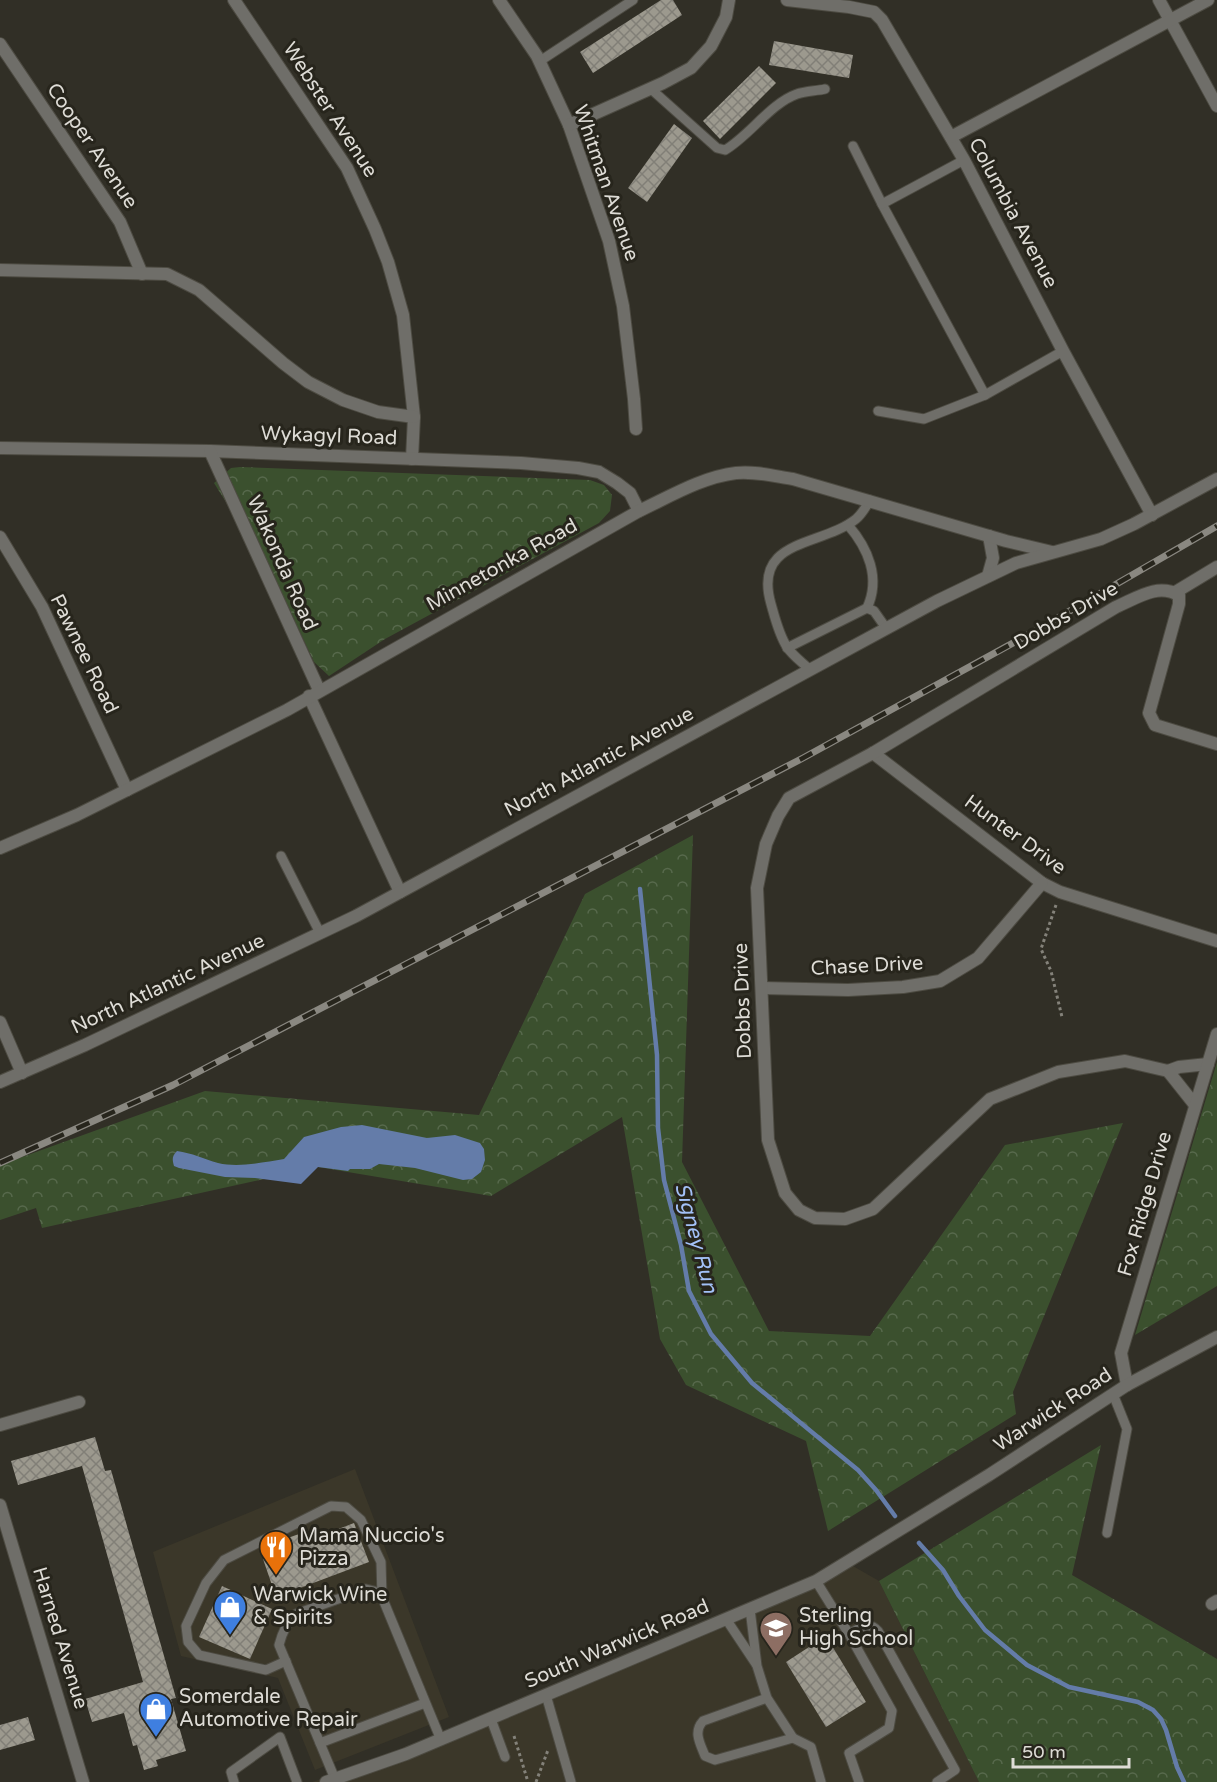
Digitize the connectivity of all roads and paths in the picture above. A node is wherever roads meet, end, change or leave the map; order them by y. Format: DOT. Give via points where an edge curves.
graph roads {
  1 [pos="234,0"];
  2 [pos="499,0"];
  3 [pos="633,0"];
  4 [pos="729,0"];
  5 [pos="787,0"];
  6 [pos="1159,0"];
  7 [pos="1208,0"];
  8 [pos="1170,20"];
  9 [pos="0,44"];
  10 [pos="540,61"];
  11 [pos="651,89"];
  12 [pos="825,89"];
  13 [pos="1217,106"];
  14 [pos="569,125"];
  15 [pos="951,137"];
  16 [pos="853,146"];
  17 [pos="964,160"];
  18 [pos="882,204"];
  19 [pos="0,270"];
  20 [pos="142,274"];
  21 [pos="1063,351"];
  22 [pos="985,395"];
  23 [pos="878,411"];
  24 [pos="414,417"];
  25 [pos="636,429"];
  26 [pos="0,448"];
  27 [pos="210,451"];
  28 [pos="412,459"];
  29 [pos="1217,479"];
  30 [pos="870,500"];
  31 [pos="639,511"];
  32 [pos="1152,515"];
  33 [pos="848,525"];
  34 [pos="989,536"];
  35 [pos="0,537"];
  36 [pos="1052,552"];
  37 [pos="1217,567"];
  38 [pos="988,576"];
  39 [pos="1170,591"];
  40 [pos="867,608"];
  41 [pos="886,628"];
  42 [pos="787,648"];
  43 [pos="810,670"];
  44 [pos="314,693"];
  45 [pos="1217,744"];
  46 [pos="873,753"];
  47 [pos="127,790"];
  48 [pos="0,849"];
  49 [pos="281,856"];
  50 [pos="1042,883"];
  51 [pos="400,892"];
  52 [pos="1060,892"];
  53 [pos="320,933"];
  54 [pos="1217,941"];
  55 [pos="762,988"];
  56 [pos="1062,1017"];
  57 [pos="0,1022"];
  58 [pos="1217,1034"];
  59 [pos="1208,1064"];
  60 [pos="1168,1071"];
  61 [pos="22,1073"];
  62 [pos="0,1082"];
  63 [pos="1195,1105"];
  64 [pos="1217,1337"];
  65 [pos="1127,1385"];
  66 [pos="1113,1394"];
  67 [pos="79,1402"];
  68 [pos="0,1425"];
  69 [pos="0,1505"];
  70 [pos="914,1521"];
  71 [pos="1107,1533"];
  72 [pos="816,1581"];
  73 [pos="382,1597"];
  74 [pos="750,1609"];
  75 [pos="726,1619"];
  76 [pos="849,1634"];
  77 [pos="286,1661"];
  78 [pos="757,1666"];
  79 [pos="546,1695"];
  80 [pos="767,1698"];
  81 [pos="425,1703"];
  82 [pos="490,1719"];
  83 [pos="514,1736"];
  84 [pos="793,1738"];
  85 [pos="441,1740"];
  86 [pos="320,1743"];
  87 [pos="551,1743"];
  88 [pos="505,1757"];
  89 [pos="330,1780"];
  90 [pos="83,1782"];
  91 [pos="234,1782"];
  92 [pos="297,1782"];
  93 [pos="528,1782"];
  94 [pos="536,1782"];
  95 [pos="571,1782"];
  96 [pos="821,1782"];
  97 [pos="859,1782"];
  98 [pos="938,1782"];
  1 -- 24 [label="street, Webster Avenue" via="347,168 360,194 388,262 404,315"];
  2 -- 10 [label="street, Whitman Avenue"];
  3 -- 10 [label="lane"];
  4 -- 11 [label="street" via="726,17 711,46 691,68"];
  5 -- 15 [label="street, Columbia Avenue" via="874,12"];
  6 -- 8 [label="street"];
  7 -- 8 [label="street"];
  8 -- 13 [label="street"];
  8 -- 15 [label="street"];
  9 -- 20 [label="street, Cooper Avenue" via="120,222"];
  10 -- 14 [label="street, Whitman Avenue"];
  11 -- 12 [label="lane" via="717,148 725,150 796,94"];
  11 -- 14 [label="street"];
  14 -- 25 [label="street, Whitman Avenue" via="609,241 623,306"];
  15 -- 17 [label="street, Columbia Avenue"];
  16 -- 18 [label="lane"];
  17 -- 18 [label="lane"];
  17 -- 21 [label="street, Columbia Avenue"];
  18 -- 22 [label="lane"];
  19 -- 20 [label="street"];
  20 -- 24 [label="street" via="167,274 199,290 308,382 378,412"];
  21 -- 22 [label="lane"];
  21 -- 32 [label="street, Columbia Avenue"];
  22 -- 23 [label="lane" via="924,419"];
  24 -- 28 [label="street, Webster Avenue"];
  26 -- 27 [label="street, Wykagyl Road"];
  27 -- 28 [label="street, Wykagyl Road"];
  27 -- 44 [label="street, Wakonda Road"];
  28 -- 31 [label="street, Wykagyl Road" via="521,463 599,472 630,493"];
  29 -- 32 [label="street, North Atlantic Avenue"];
  30 -- 31 [label="street, Minnetonka Road" via="793,479 735,473 694,485"];
  30 -- 33 [label="lane"];
  30 -- 34 [label="street, Minnetonka Road"];
  31 -- 44 [label="street, Minnetonka Road"];
  32 -- 36 [label="street, North Atlantic Avenue" via="1101,539"];
  33 -- 40 [label="lane" via="868,555 873,595"];
  33 -- 42 [label="lane" via="800,545 772,562 767,591"];
  34 -- 36 [label="street, Minnetonka Road"];
  34 -- 38 [label="street" via="993,558"];
  35 -- 47 [label="street, Pawnee Road" via="42,607"];
  36 -- 38 [label="street, North Atlantic Avenue"];
  37 -- 39 [label="street, Dobbs Drive"];
  38 -- 41 [label="street, North Atlantic Avenue"];
  39 -- 45 [label="street" via="1179,595 1179,604 1149,713 1155,725"];
  39 -- 46 [label="street, Dobbs Drive" via="1157,589 1116,607"];
  40 -- 41 [label="lane" via="874,611"];
  40 -- 42 [label="lane"];
  41 -- 43 [label="street, North Atlantic Avenue"];
  42 -- 43 [label="lane"];
  43 -- 51 [label="street, North Atlantic Avenue"];
  44 -- 47 [label="street, Minnetonka Road"];
  44 -- 51 [label="street, Wakonda Road"];
  46 -- 50 [label="street, Hunter Drive"];
  46 -- 55 [label="street, Dobbs Drive" via="789,798 778,816 766,844 757,888"];
  47 -- 48 [label="street, Minnetonka Road"];
  49 -- 53 [label="lane"];
  50 -- 52 [label="street, Hunter Drive"];
  50 -- 55 [label="street, Chase Drive" via="978,958 940,981 848,990"];
  51 -- 53 [label="street, North Atlantic Avenue"];
  52 -- 54 [label="street, Hunter Drive"];
  52 -- 56 [label="path" via="1041,949 1051,971"];
  53 -- 61 [label="street, North Atlantic Avenue"];
  55 -- 60 [label="street, Dobbs Drive" via="768,1140 785,1193 800,1210 815,1218 845,1219 873,1209 990,1099 1058,1072 1125,1061"];
  57 -- 61 [label="street"];
  58 -- 59 [label="street, Fox Ridge Drive"];
  59 -- 60 [label="street, Dobbs Drive"];
  59 -- 63 [label="street, Fox Ridge Drive"];
  60 -- 63 [label="street"];
  61 -- 62 [label="street, North Atlantic Avenue"];
  63 -- 65 [label="street, Fox Ridge Drive" via="1121,1353"];
  64 -- 65 [label="street, Warwick Road"];
  65 -- 66 [label="street, Warwick Road"];
  66 -- 70 [label="street, Warwick Road"];
  66 -- 71 [label="lane" via="1127,1429"];
  67 -- 68 [label="street"];
  69 -- 90 [label="street, Harned Avenue"];
  70 -- 72 [label="street, South Warwick Road"];
  72 -- 74 [label="street, South Warwick Road"];
  72 -- 76 [label="lane"];
  73 -- 77 [label="lane" via="366,1589 296,1614 281,1634 279,1645"];
  73 -- 77 [label="lane" via="381,1562 361,1520 346,1507 331,1506 224,1560 206,1583 186,1626 188,1642 199,1655 266,1670"];
  73 -- 81 [label="lane"];
  74 -- 75 [label="street, South Warwick Road"];
  74 -- 78 [label="lane"];
  75 -- 78 [label="lane"];
  75 -- 79 [label="street, South Warwick Road"];
  76 -- 97 [label="lane" via="892,1711 889,1728 849,1753"];
  76 -- 98 [label="lane" via="867,1624 878,1631 955,1770"];
  77 -- 86 [label="lane"];
  78 -- 80 [label="lane"];
  79 -- 82 [label="street, South Warwick Road"];
  79 -- 95 [label="lane"];
  80 -- 84 [label="lane"];
  80 -- 84 [label="lane" via="703,1721 697,1734 705,1756 715,1760"];
  81 -- 85 [label="lane"];
  81 -- 86 [label="lane"];
  82 -- 85 [label="street, South Warwick Road"];
  82 -- 88 [label="lane"];
  83 -- 93 [label="path"];
  84 -- 96 [label="lane" via="811,1747"];
  85 -- 89 [label="street, South Warwick Road"];
  86 -- 89 [label="lane"];
  87 -- 94 [label="path"];
  91 -- 92 [label="lane" via="231,1772 280,1737"];
}
